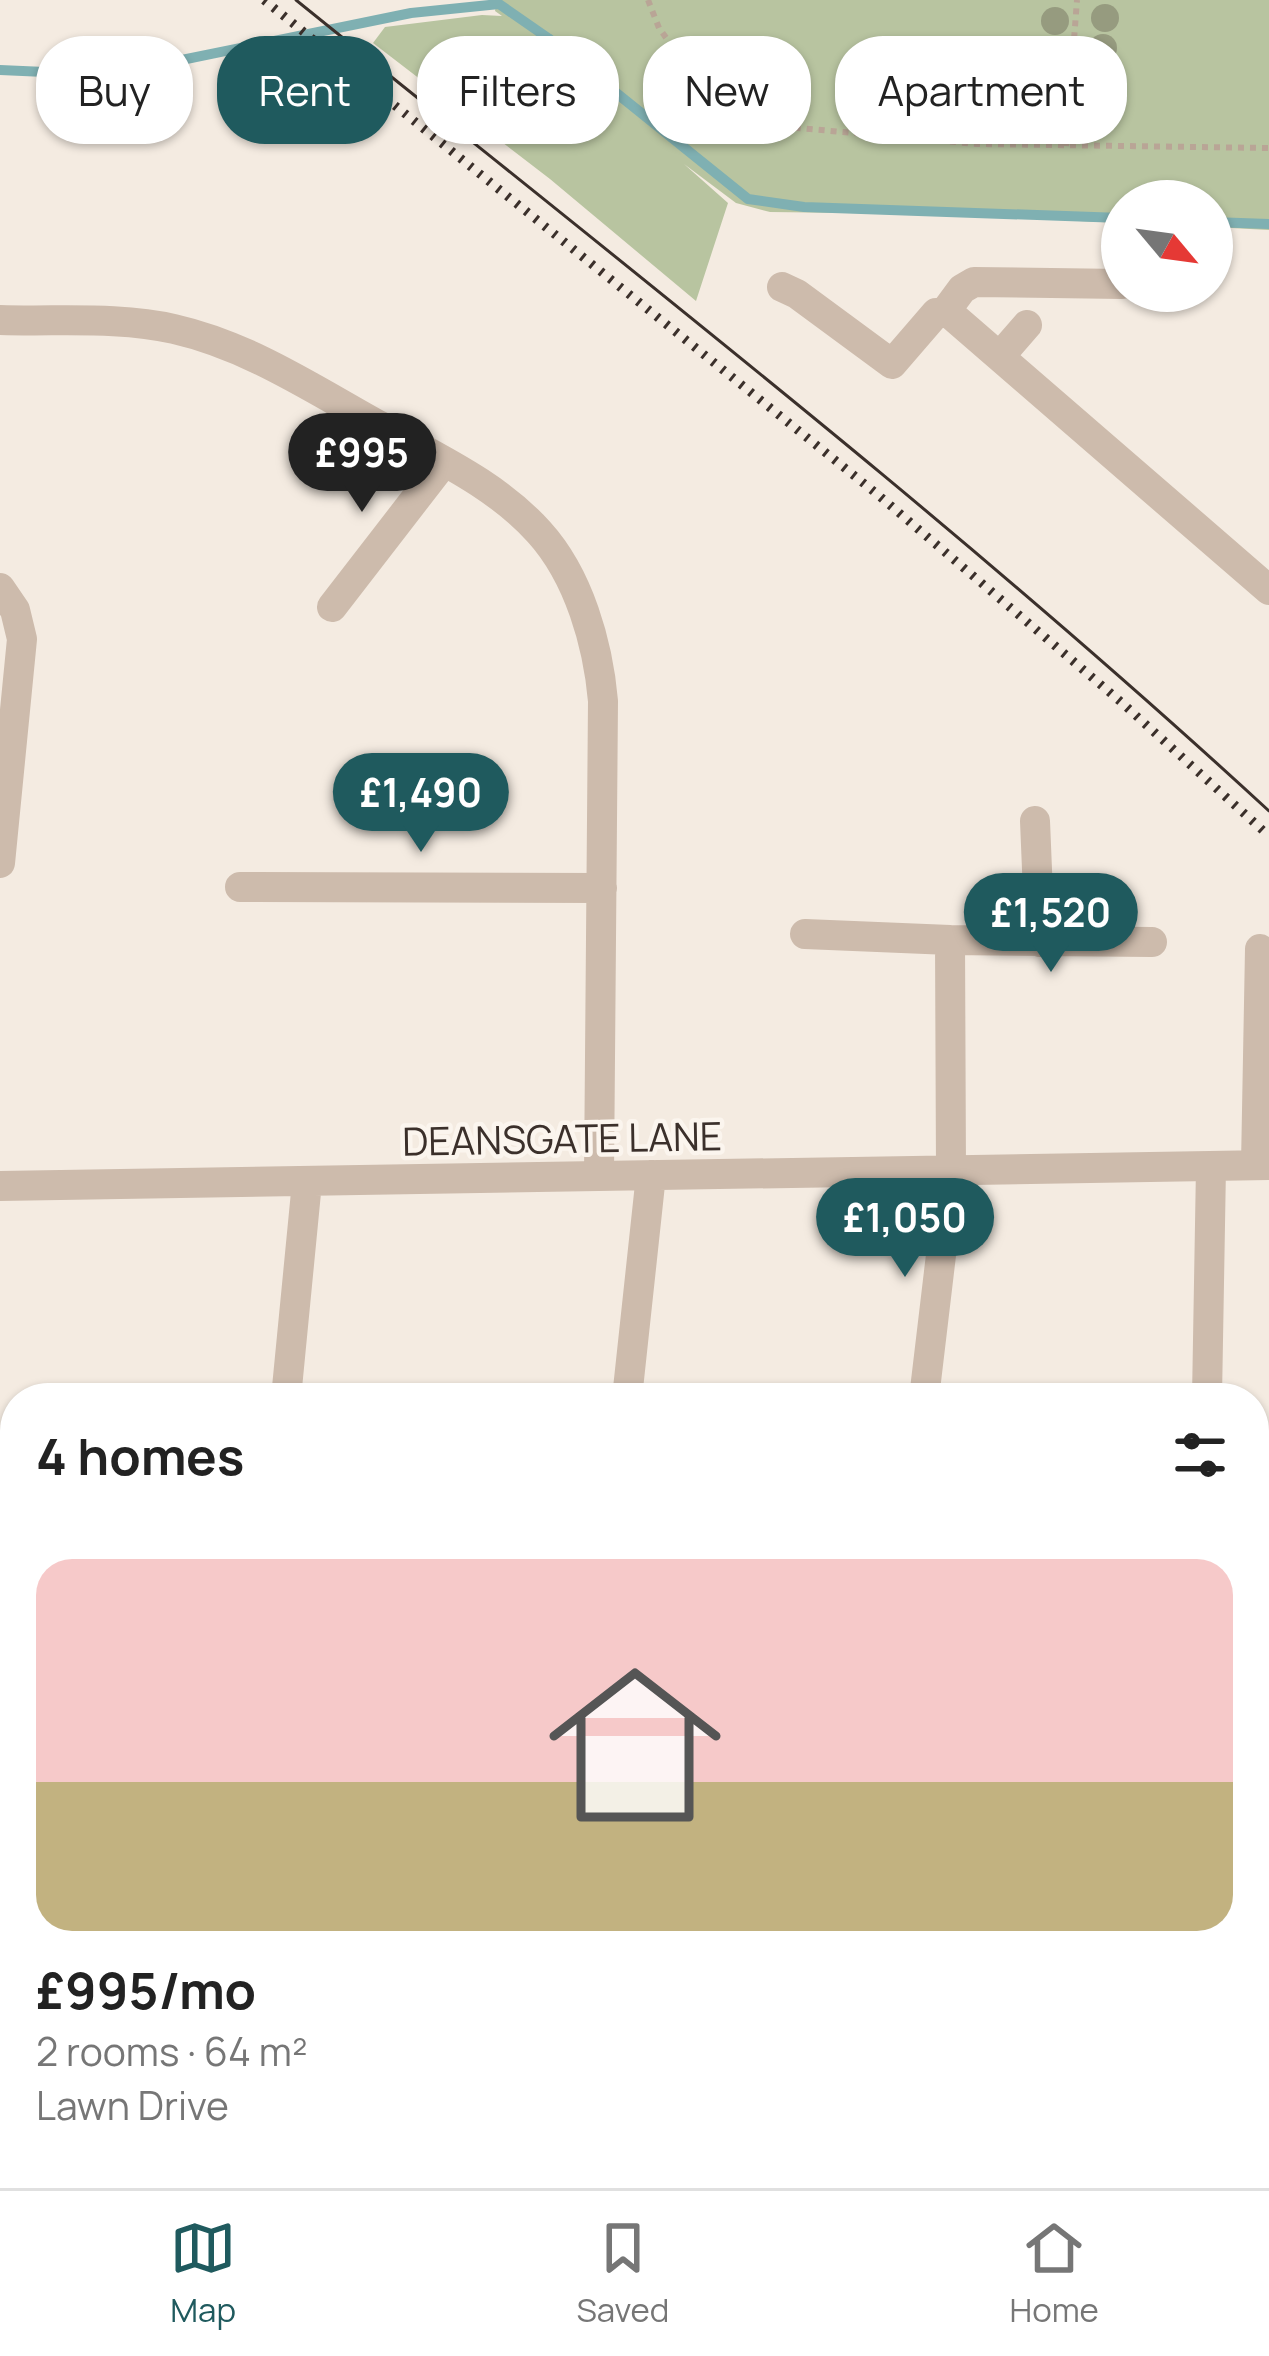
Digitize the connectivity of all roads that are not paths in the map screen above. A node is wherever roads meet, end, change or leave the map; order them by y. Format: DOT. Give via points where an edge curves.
graph roads {
  1 [pos="1101,284"];
  2 [pos="782,287"];
  3 [pos="945,312"];
  4 [pos="0,320"];
  5 [pos="1027,325"];
  6 [pos="1000,356"];
  7 [pos="444,463"];
  8 [pos="0,588"];
  9 [pos="1269,590"];
  10 [pos="332,607"];
  11 [pos="1035,821"];
  12 [pos="0,863"];
  13 [pos="240,887"];
  14 [pos="602,888"];
  15 [pos="805,934"];
  16 [pos="950,940"];
  17 [pos="1040,942"];
  18 [pos="1152,942"];
  19 [pos="1260,949"];
  20 [pos="1263,1165"];
  21 [pos="1211,1167"];
  22 [pos="951,1171"];
  23 [pos="650,1175"];
  24 [pos="599,1176"];
  25 [pos="307,1182"];
  26 [pos="0,1186"];
  27 [pos="287,1383"];
  28 [pos="629,1383"];
  29 [pos="926,1383"];
  30 [pos="1207,1383"];
  1 -- 3 [label="street" via="974,282"];
  2 -- 3 [label="street" via="892,364"];
  3 -- 6 [label="street"];
  4 -- 7 [label="street" via="150,325 212,339"];
  5 -- 6 [label="street"];
  6 -- 9 [label="street"];
  7 -- 10 [label="street"];
  7 -- 14 [label="street" via="541,534 590,630 603,701"];
  8 -- 12 [label="street" via="22,639"];
  11 -- 17 [label="street"];
  13 -- 14 [label="street"];
  14 -- 24 [label="street"];
  15 -- 16 [label="street"];
  16 -- 17 [label="street"];
  16 -- 22 [label="street"];
  17 -- 18 [label="street"];
  19 -- 20 [label="street"];
  20 -- 21 [label="street, DEANSGATE LANE"];
  21 -- 22 [label="street, DEANSGATE LANE"];
  21 -- 30 [label="street"];
  22 -- 23 [label="street, DEANSGATE LANE"];
  22 -- 29 [label="street"];
  23 -- 24 [label="street, DEANSGATE LANE"];
  23 -- 28 [label="street"];
  24 -- 25 [label="street, DEANSGATE LANE"];
  25 -- 26 [label="street, DEANSGATE LANE"];
  25 -- 27 [label="street"];
}
